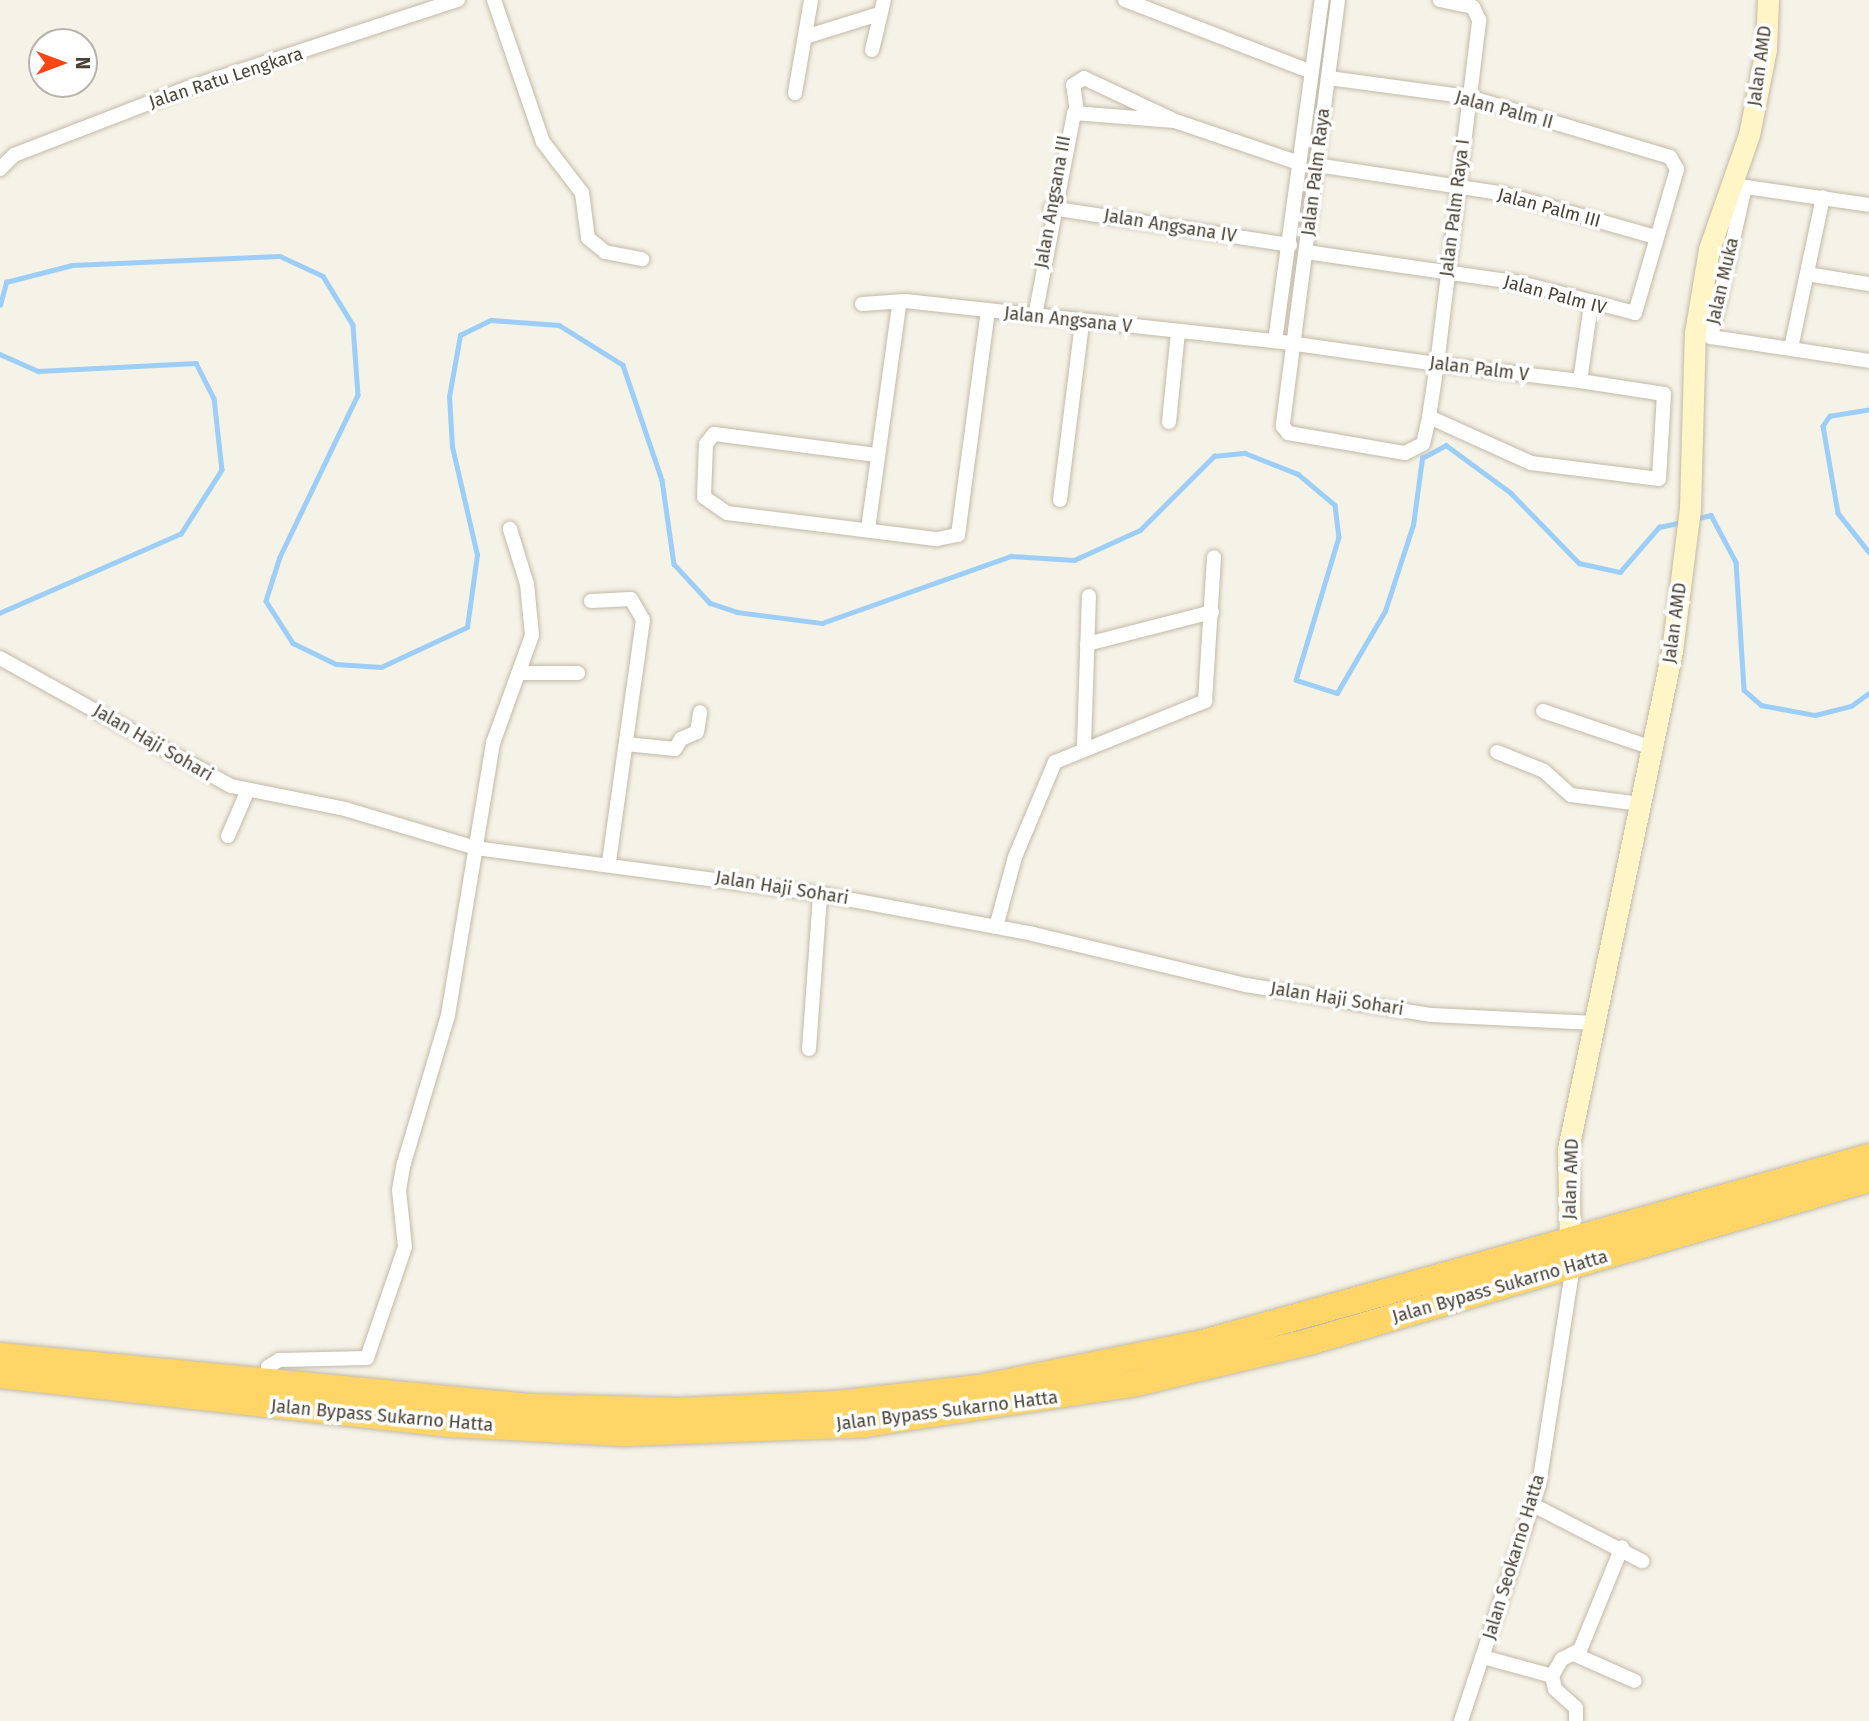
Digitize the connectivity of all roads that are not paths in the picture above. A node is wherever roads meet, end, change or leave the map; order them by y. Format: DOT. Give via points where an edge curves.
graph roads {
  1 [pos="458,0"];
  2 [pos="494,0"];
  3 [pos="811,0"];
  4 [pos="884,0"];
  5 [pos="1125,0"];
  6 [pos="1322,0"];
  7 [pos="1338,0"];
  8 [pos="1440,0"];
  9 [pos="1768,0"];
  10 [pos="1150,4"];
  11 [pos="878,14"];
  12 [pos="805,37"];
  13 [pos="872,50"];
  14 [pos="1312,72"];
  15 [pos="1328,78"];
  16 [pos="795,93"];
  17 [pos="1469,97"];
  18 [pos="1077,112"];
  19 [pos="1175,121"];
  20 [pos="7,158"];
  21 [pos="1299,163"];
  22 [pos="1316,165"];
  23 [pos="0,169"];
  24 [pos="1739,186"];
  25 [pos="1457,188"];
  26 [pos="1823,197"];
  27 [pos="1869,205"];
  28 [pos="1051,208"];
  29 [pos="1656,237"];
  30 [pos="1290,245"];
  31 [pos="1306,252"];
  32 [pos="642,259"];
  33 [pos="1446,272"];
  34 [pos="1807,274"];
  35 [pos="1869,284"];
  36 [pos="863,304"];
  37 [pos="1591,305"];
  38 [pos="899,306"];
  39 [pos="988,311"];
  40 [pos="1035,316"];
  41 [pos="1082,323"];
  42 [pos="1178,332"];
  43 [pos="1275,341"];
  44 [pos="1294,345"];
  45 [pos="1791,348"];
  46 [pos="1869,361"];
  47 [pos="1437,363"];
  48 [pos="1580,381"];
  49 [pos="1429,417"];
  50 [pos="1169,422"];
  51 [pos="876,455"];
  52 [pos="1060,500"];
  53 [pos="510,529"];
  54 [pos="868,529"];
  55 [pos="1214,557"];
  56 [pos="1089,596"];
  57 [pos="591,601"];
  58 [pos="1212,612"];
  59 [pos="1087,644"];
  60 [pos="0,658"];
  61 [pos="522,673"];
  62 [pos="578,673"];
  63 [pos="1543,711"];
  64 [pos="700,712"];
  65 [pos="626,744"];
  66 [pos="1084,745"];
  67 [pos="1652,748"];
  68 [pos="1497,752"];
  69 [pos="247,792"];
  70 [pos="1640,804"];
  71 [pos="228,836"];
  72 [pos="476,848"];
  73 [pos="609,862"];
  74 [pos="820,894"];
  75 [pos="996,927"];
  76 [pos="1595,1023"];
  77 [pos="809,1049"];
  78 [pos="1869,1157"];
  79 [pos="1869,1179"];
  80 [pos="1774,1196"];
  81 [pos="1571,1255"];
  82 [pos="0,1356"];
  83 [pos="0,1375"];
  84 [pos="266,1382"];
  85 [pos="1533,1505"];
  86 [pos="1622,1547"];
  87 [pos="1642,1561"];
  88 [pos="1576,1655"];
  89 [pos="1483,1657"];
  90 [pos="1552,1676"];
  91 [pos="1635,1681"];
  92 [pos="1461,1721"];
  93 [pos="1576,1721"];
  1 -- 20 [label="street, Jalan Ratu Lengkara" via="188,88"];
  2 -- 32 [label="street" via="544,142 582,193 588,238 605,252"];
  3 -- 12 [label="street"];
  4 -- 11 [label="street"];
  5 -- 10 [label="street"];
  6 -- 14 [label="street"];
  7 -- 15 [label="street, Jalan Palm Raya"];
  8 -- 17 [label="street, Jalan Palm Raya I" via="1476,11"];
  9 -- 24 [label="street, Jalan AMD" via="1766,49"];
  10 -- 14 [label="street"];
  11 -- 12 [label="street"];
  11 -- 13 [label="street"];
  12 -- 16 [label="street"];
  14 -- 21 [label="street"];
  15 -- 17 [label="street, Jalan Palm II"];
  15 -- 22 [label="street, Jalan Palm Raya"];
  17 -- 25 [label="street, Jalan Palm Raya I"];
  17 -- 29 [label="street, Jalan Palm II" via="1676,162"];
  18 -- 19 [label="street, Jalan Angsana III"];
  18 -- 19 [label="street" via="1073,85 1084,78"];
  18 -- 28 [label="street, Jalan Angsana III" via="1068,118"];
  19 -- 21 [label="street, Jalan Angsana III"];
  20 -- 23 [label="street, Jalan Ratu Lengkara"];
  21 -- 30 [label="street"];
  22 -- 25 [label="street, Jalan Palm III"];
  22 -- 31 [label="street, Jalan Palm Raya"];
  24 -- 26 [label="street"];
  24 -- 45 [label="street, Jalan Muka" via="1710,331 1715,340"];
  24 -- 67 [label="street, Jalan AMD" via="1709,249 1695,333 1688,533"];
  25 -- 29 [label="street, Jalan Palm III" via="1500,193"];
  25 -- 33 [label="street, Jalan Palm Raya I"];
  26 -- 27 [label="street"];
  26 -- 34 [label="street"];
  28 -- 30 [label="street, Jalan Angsana IV"];
  28 -- 40 [label="street, Jalan Angsana III"];
  29 -- 37 [label="street, Jalan Palm IV" via="1638,312"];
  30 -- 43 [label="street"];
  31 -- 33 [label="street, Jalan Palm IV"];
  31 -- 44 [label="street, Jalan Palm Raya"];
  33 -- 37 [label="street, Jalan Palm IV" via="1521,283"];
  33 -- 47 [label="street, Jalan Palm Raya I"];
  34 -- 35 [label="street"];
  34 -- 45 [label="street"];
  36 -- 38 [label="street, Jalan Angsana V"];
  37 -- 48 [label="street"];
  38 -- 39 [label="street, Jalan Angsana V" via="905,301"];
  38 -- 51 [label="street"];
  39 -- 40 [label="street, Jalan Angsana V"];
  39 -- 54 [label="street" via="958,535 937,539"];
  40 -- 41 [label="street, Jalan Angsana V"];
  41 -- 42 [label="street, Jalan Angsana V"];
  41 -- 52 [label="street"];
  42 -- 43 [label="street, Jalan Angsana V"];
  42 -- 50 [label="street"];
  43 -- 44 [label="street, Jalan Palm V"];
  44 -- 47 [label="street, Jalan Palm V"];
  44 -- 49 [label="street, Jalan Palm Raya" via="1283,426 1287,433 1405,453 1423,444"];
  45 -- 46 [label="street"];
  47 -- 48 [label="street, Jalan Palm V"];
  47 -- 49 [label="street, Jalan Palm Raya I"];
  48 -- 49 [label="street, Jalan Palm V" via="1664,394 1663,474 1656,479 1531,463"];
  51 -- 54 [label="street"];
  51 -- 54 [label="street" via="723,433 706,444 704,497 718,511"];
  53 -- 61 [label="street" via="532,612"];
  55 -- 58 [label="street"];
  56 -- 59 [label="street"];
  57 -- 65 [label="street" via="631,599 642,611"];
  58 -- 59 [label="street"];
  58 -- 66 [label="street" via="1205,701"];
  59 -- 66 [label="street"];
  60 -- 69 [label="street, Jalan Haji Sohari" via="204,775"];
  61 -- 62 [label="street"];
  61 -- 72 [label="street" via="500,716"];
  63 -- 67 [label="street"];
  64 -- 65 [label="street" via="697,732 682,738 676,749"];
  65 -- 73 [label="street"];
  66 -- 75 [label="street" via="1055,762 1015,858"];
  67 -- 70 [label="street, Jalan AMD"];
  68 -- 70 [label="street" via="1544,771 1571,795"];
  69 -- 71 [label="street"];
  69 -- 72 [label="street, Jalan Haji Sohari" via="345,809"];
  70 -- 76 [label="street, Jalan AMD"];
  72 -- 73 [label="street, Jalan Haji Sohari"];
  72 -- 84 [label="street" via="448,1015 399,1190 405,1247 373,1351 358,1362 279,1360 268,1367"];
  73 -- 74 [label="street, Jalan Haji Sohari"];
  74 -- 75 [label="street, Jalan Haji Sohari"];
  74 -- 77 [label="street"];
  75 -- 76 [label="street, Jalan Haji Sohari" via="1259,987 1482,1021"];
  76 -- 81 [label="street, Jalan AMD" via="1568,1149"];
  78 -- 80 [label="highway, Jalan Bypass Sukarno Hatta"];
  79 -- 80 [label="highway, Jalan Bypass Sukarno Hatta"];
  80 -- 81 [label="highway, Jalan Bypass Sukarno Hatta"];
  81 -- 83 [label="highway, Jalan Bypass Sukarno Hatta" via="1136,1383 830,1426 624,1433 453,1424"];
  81 -- 84 [label="highway, Jalan Bypass Sukarno Hatta" via="1119,1362 836,1404 680,1411 543,1408"];
  81 -- 85 [label="street, Jalan Seokarno Hatta"];
  82 -- 84 [label="highway, Jalan Bypass Sukarno Hatta"];
  85 -- 86 [label="street"];
  85 -- 89 [label="street, Jalan Seokarno Hatta"];
  86 -- 87 [label="street"];
  86 -- 88 [label="street"];
  88 -- 90 [label="street" via="1562,1659"];
  88 -- 91 [label="street"];
  89 -- 90 [label="street"];
  89 -- 92 [label="street, Jalan Seokarno Hatta"];
  90 -- 93 [label="street" via="1555,1689 1576,1708"];
}
